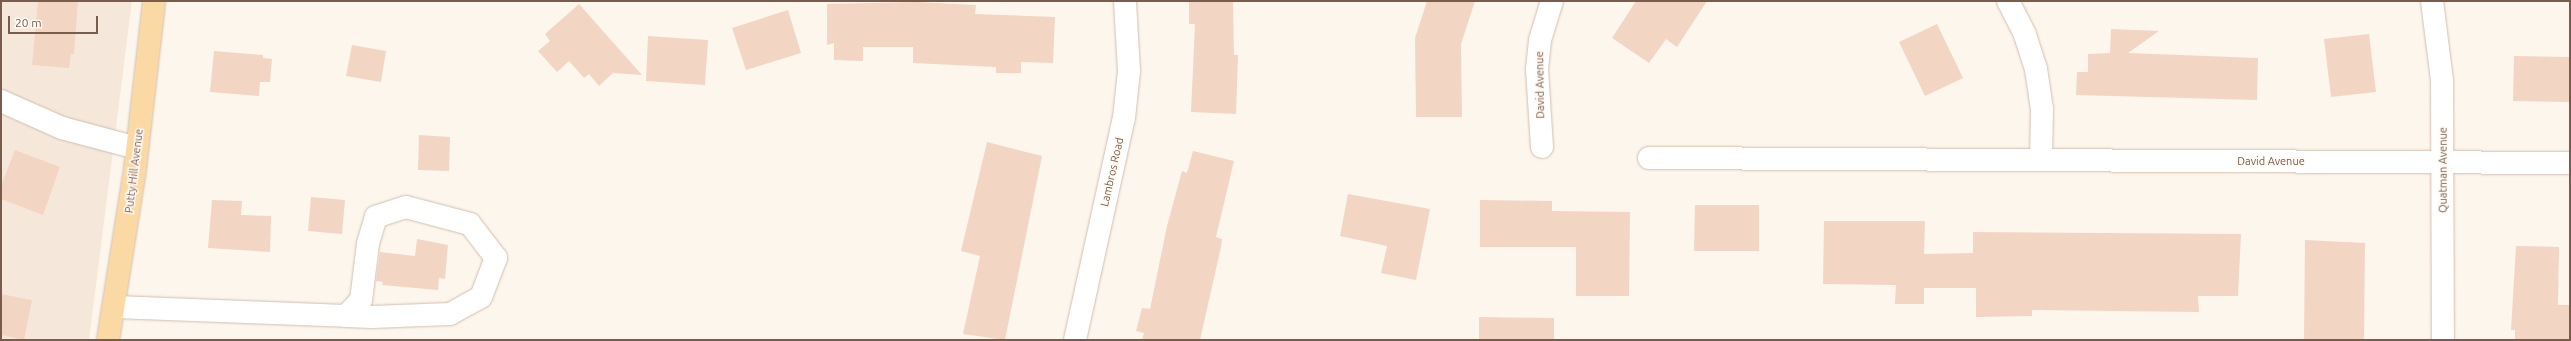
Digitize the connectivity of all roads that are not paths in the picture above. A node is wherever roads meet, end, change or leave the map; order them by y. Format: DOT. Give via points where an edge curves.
graph roads {
  1 [pos="154,1"];
  2 [pos="1125,1"];
  3 [pos="1552,1"];
  4 [pos="2008,1"];
  5 [pos="2432,1"];
  6 [pos="1,101"];
  7 [pos="1542,147"];
  8 [pos="138,148"];
  9 [pos="1649,158"];
  10 [pos="2041,159"];
  11 [pos="2444,162"];
  12 [pos="2570,163"];
  13 [pos="114,307"];
  14 [pos="346,316"];
  15 [pos="108,340"];
  16 [pos="1075,340"];
  17 [pos="2443,340"];
  1 -- 8 [label="main road, Putty Hill Avenue"];
  2 -- 16 [label="street, Lambros Road" via="1129,71 1124,118"];
  3 -- 7 [label="street, David Avenue" via="1540,40 1537,69"];
  4 -- 10 [label="street" via="2025,35 2036,69 2042,109"];
  5 -- 11 [label="street, Quatman Avenue" via="2440,44"];
  6 -- 8 [label="street" via="62,128"];
  8 -- 13 [label="main road, Putty Hill Avenue"];
  9 -- 10 [label="street, David Avenue"];
  10 -- 11 [label="street, David Avenue"];
  11 -- 12 [label="street, David Avenue"];
  11 -- 17 [label="street, Quatman Avenue"];
  13 -- 14 [label="street"];
  13 -- 15 [label="main road, Putty Hill Avenue"];
  14 -- 14 [label="street" via="450,314 481,297 496,258 470,224 406,207 376,217 368,244 361,300"];
}
